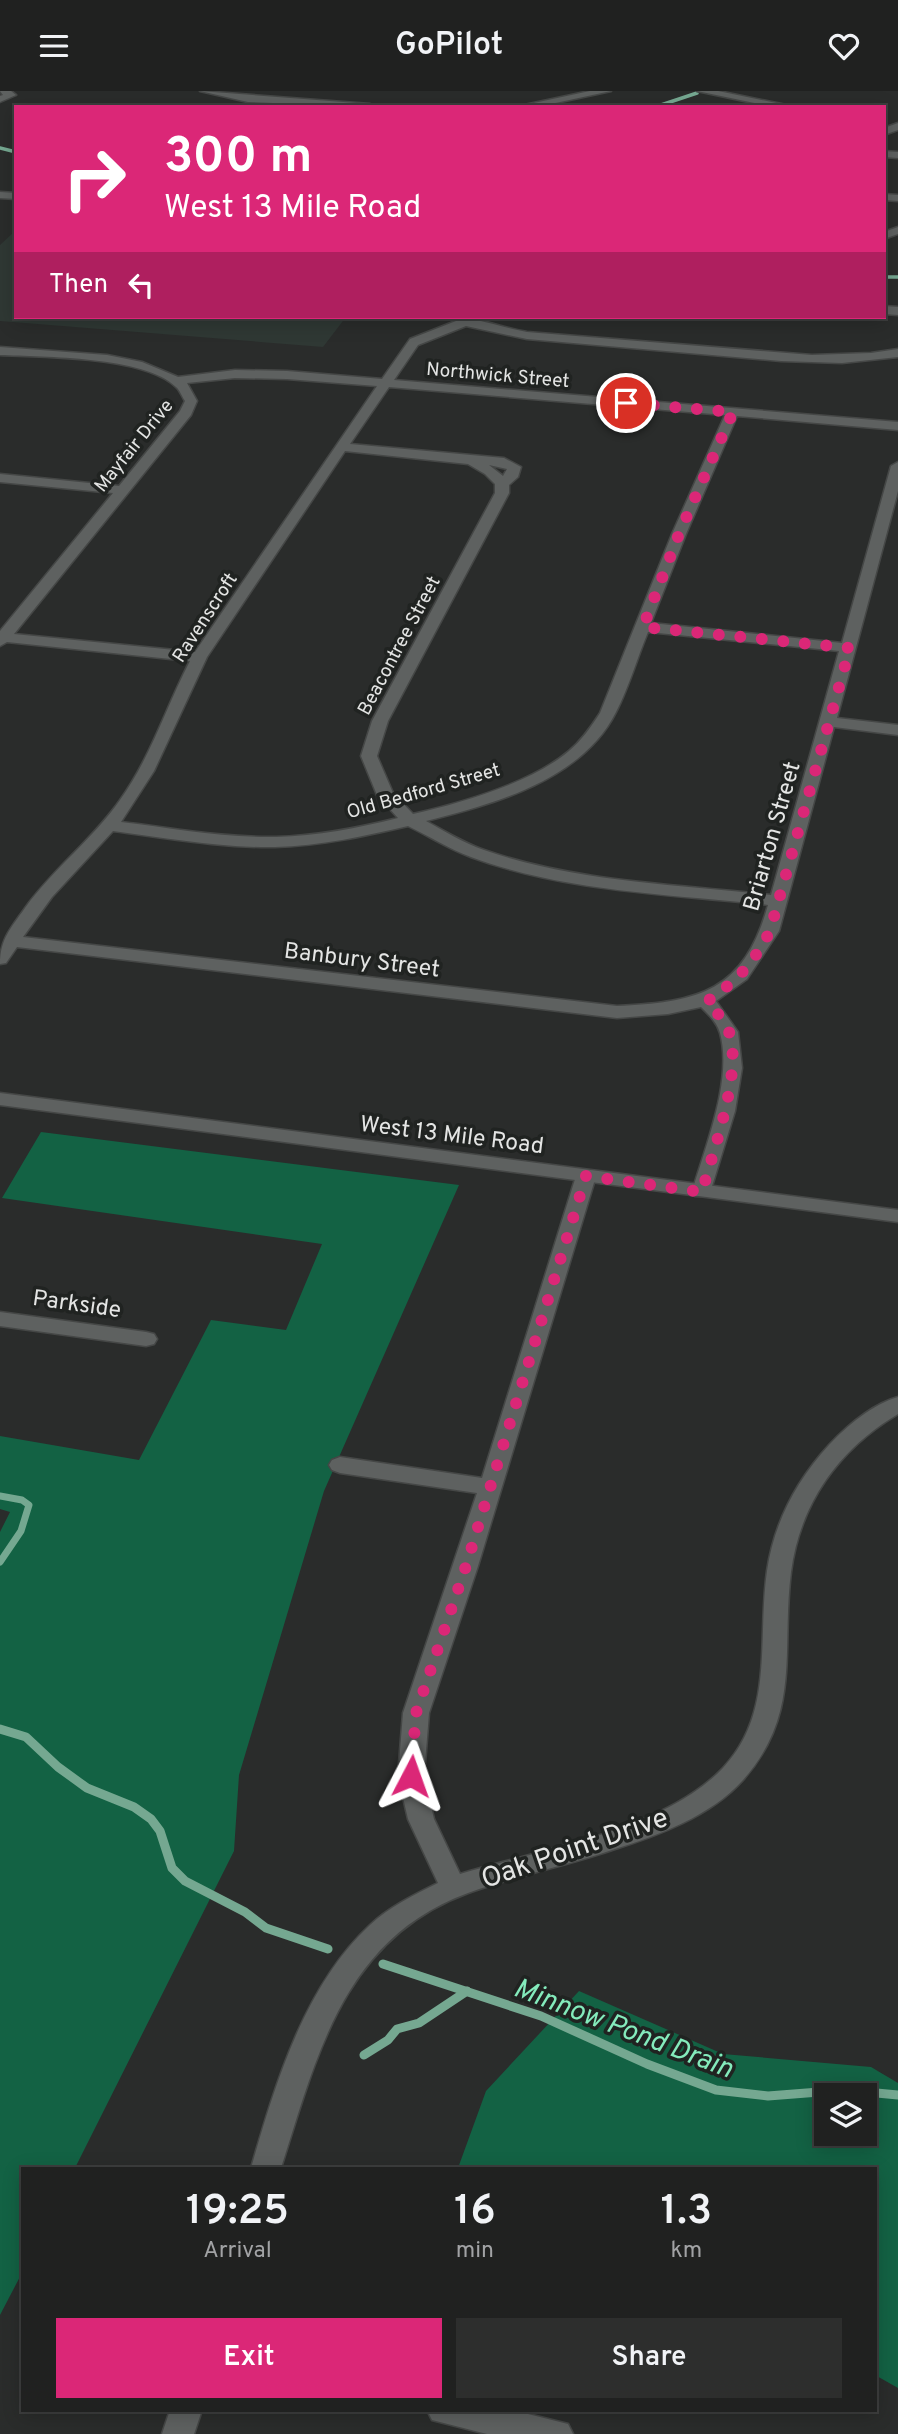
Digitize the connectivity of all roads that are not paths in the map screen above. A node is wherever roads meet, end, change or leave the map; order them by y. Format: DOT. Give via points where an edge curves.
graph roads {
  1 [pos="4,91"];
  2 [pos="205,91"];
  3 [pos="289,91"];
  4 [pos="559,91"];
  5 [pos="606,91"];
  6 [pos="702,91"];
  7 [pos="574,97"];
  8 [pos="0,99"];
  9 [pos="277,101"];
  10 [pos="790,103"];
  11 [pos="339,105"];
  12 [pos="531,105"];
  13 [pos="461,319"];
  14 [pos="0,351"];
  15 [pos="898,353"];
  16 [pos="179,380"];
  17 [pos="385,384"];
  18 [pos="733,412"];
  19 [pos="898,426"];
  20 [pos="342,447"];
  21 [pos="898,466"];
  22 [pos="0,477"];
  23 [pos="122,490"];
  24 [pos="643,627"];
  25 [pos="2,639"];
  26 [pos="850,648"];
  27 [pos="199,657"];
  28 [pos="829,722"];
  29 [pos="898,730"];
  30 [pos="408,820"];
  31 [pos="108,825"];
  32 [pos="779,901"];
  33 [pos="12,941"];
  34 [pos="0,958"];
  35 [pos="706,1002"];
  36 [pos="0,1099"];
  37 [pos="586,1176"];
  38 [pos="702,1192"];
  39 [pos="898,1216"];
  40 [pos="0,1319"];
  41 [pos="146,1339"];
  42 [pos="898,1404"];
  43 [pos="340,1465"];
  44 [pos="490,1487"];
  45 [pos="453,1887"];
  46 [pos="266,2167"];
  47 [pos="185,2412"];
  48 [pos="452,2412"];
  49 [pos="178,2434"];
  50 [pos="557,2434"];
  1 -- 8 [label="street" via="11,95"];
  2 -- 9 [label="street"];
  3 -- 9 [label="street"];
  4 -- 7 [label="street"];
  5 -- 7 [label="street"];
  6 -- 10 [label="street"];
  7 -- 12 [label="street"];
  9 -- 11 [label="street"];
  13 -- 15 [label="street" via="539,336 820,358"];
  13 -- 17 [label="street, Ravenscroft" via="414,342"];
  14 -- 16 [label="street, Mayfair Drive" via="124,362"];
  16 -- 17 [label="street, Northwick Street" via="254,373"];
  16 -- 23 [label="street, Mayfair Drive" via="190,395 190,405"];
  17 -- 18 [label="street, Northwick Street"];
  17 -- 20 [label="street, Ravenscroft"];
  18 -- 19 [label="street, Northwick Street"];
  18 -- 24 [label="street, Old Bedford Street"];
  20 -- 27 [label="street, Ravenscroft"];
  20 -- 30 [label="street, Beacontree Street" via="471,460 502,483 494,508 380,721 369,756 385,795"];
  21 -- 26 [label="street, Briarton Street"];
  22 -- 23 [label="street"];
  23 -- 25 [label="street, Mayfair Drive"];
  24 -- 26 [label="street"];
  24 -- 30 [label="street, Old Bedford Street" via="608,713 590,740 566,760 483,799"];
  25 -- 27 [label="street"];
  26 -- 28 [label="street, Briarton Street"];
  27 -- 31 [label="street, Ravenscroft" via="137,788"];
  28 -- 29 [label="street"];
  28 -- 32 [label="street, Briarton Street"];
  30 -- 31 [label="street, Old Bedford Street" via="323,839 285,842"];
  30 -- 32 [label="street, Beacontree Street" via="475,853 524,868 581,879"];
  31 -- 33 [label="street, Ravenscroft" via="44,895"];
  32 -- 35 [label="street, Briarton Street" via="755,960 728,988"];
  33 -- 34 [label="street, Ravenscroft"];
  33 -- 35 [label="street, Banbury Street" via="617,1012"];
  35 -- 38 [label="street" via="730,1034 734,1066"];
  36 -- 37 [label="street, West 13 Mile Road"];
  37 -- 38 [label="street, West 13 Mile Road"];
  37 -- 44 [label="street"];
  38 -- 39 [label="street, West 13 Mile Road"];
  40 -- 41 [label="street, Parkside"];
  42 -- 45 [label="street, Oak Point Drive" via="854,1434 823,1465 796,1505 783,1545 774,1674 764,1732 732,1775 672,1818"];
  43 -- 44 [label="street"];
  44 -- 45 [label="street" via="416,1713 411,1776 421,1819"];
  45 -- 46 [label="street, Oak Point Drive" via="378,1934 335,1988 312,2036"];
  47 -- 49 [label="street"];
  48 -- 50 [label="street"];
}
